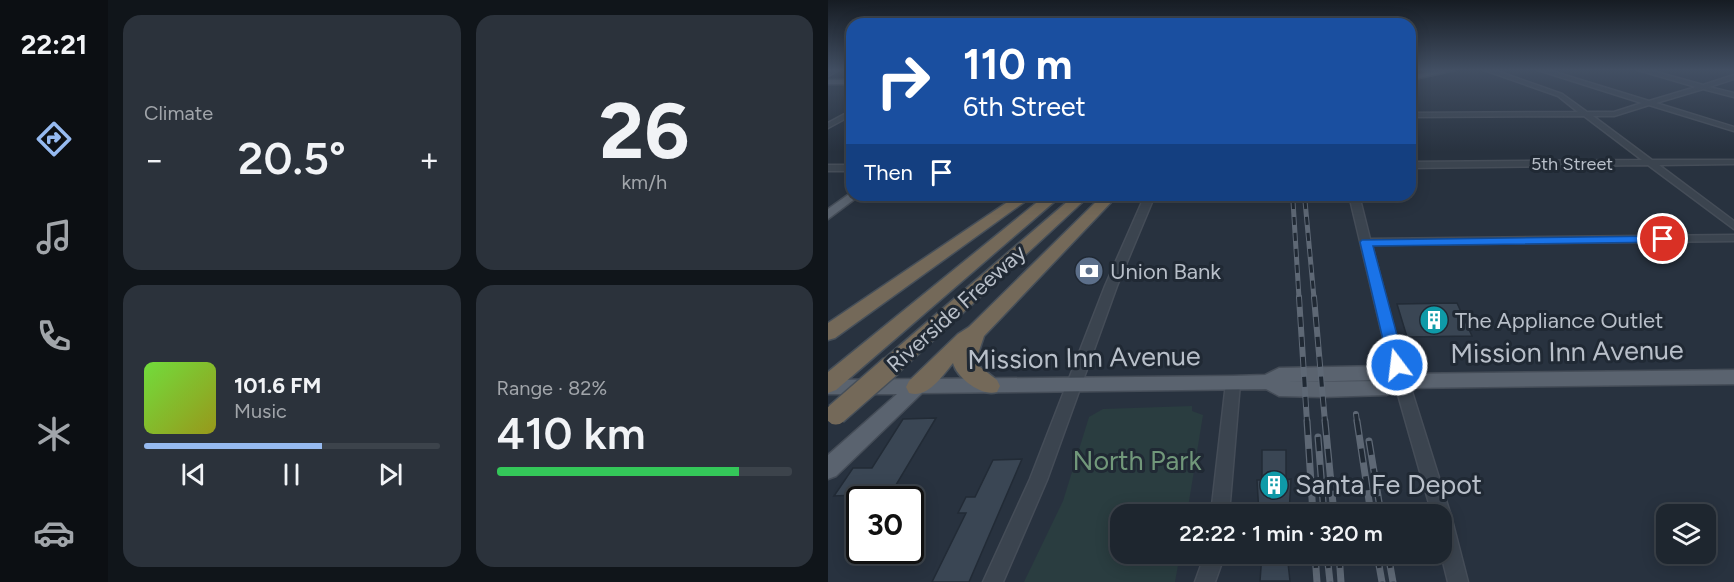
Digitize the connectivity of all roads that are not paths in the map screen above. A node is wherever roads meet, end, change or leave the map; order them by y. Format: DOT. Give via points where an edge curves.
graph roads {
  1 [pos="1563,97"];
  2 [pos="1629,97"];
  3 [pos="1666,97"];
  4 [pos="1648,103"];
  5 [pos="1585,114"];
  6 [pos="846,115"];
  7 [pos="1416,115"];
  8 [pos="828,118"];
  9 [pos="841,118"];
  10 [pos="846,118"];
  11 [pos="828,126"];
  12 [pos="1734,129"];
  13 [pos="1734,162"];
  14 [pos="1650,163"];
  15 [pos="1416,165"];
  16 [pos="828,168"];
  17 [pos="846,168"];
  18 [pos="846,201"];
  19 [pos="1018,201"];
  20 [pos="1048,201"];
  21 [pos="1076,201"];
  22 [pos="1105,201"];
  23 [pos="1147,201"];
  24 [pos="1356,201"];
  25 [pos="828,215"];
  26 [pos="1734,226"];
  27 [pos="1734,238"];
  28 [pos="1366,242"];
  29 [pos="976,332"];
  30 [pos="828,333"];
  31 [pos="1734,377"];
  32 [pos="1401,381"];
  33 [pos="1233,383"];
  34 [pos="1075,384"];
  35 [pos="828,386"];
  36 [pos="989,386"];
  37 [pos="917,387"];
  38 [pos="832,417"];
  39 [pos="828,469"];
  40 [pos="1221,504"];
  41 [pos="1438,504"];
  42 [pos="1452,558"];
  43 [pos="1211,564"];
  44 [pos="993,582"];
  45 [pos="1205,582"];
  46 [pos="1458,582"];
  1 -- 5 [label="street"];
  2 -- 4 [label="street"];
  3 -- 4 [label="street"];
  4 -- 5 [label="street" via="1614,114"];
  4 -- 12 [label="street"];
  5 -- 7 [label="street"];
  5 -- 14 [label="street"];
  6 -- 9 [label="street"];
  8 -- 9 [label="street"];
  9 -- 10 [label="street"];
  9 -- 11 [label="street"];
  13 -- 14 [label="street, 5th Street"];
  14 -- 15 [label="street, 5th Street"];
  14 -- 26 [label="street"];
  16 -- 17 [label="street"];
  18 -- 25 [label="main road"];
  19 -- 30 [label="highway"];
  20 -- 35 [label="highway, Riverside Freeway"];
  21 -- 38 [label="highway, Riverside Freeway, bridge"];
  22 -- 29 [label="highway"];
  23 -- 34 [label="street"];
  24 -- 28 [label="street"];
  27 -- 28 [label="street"];
  28 -- 32 [label="street"];
  29 -- 36 [label="highway" via="964,366"];
  29 -- 37 [label="highway"];
  31 -- 32 [label="main road, Mission Inn Avenue"];
  32 -- 33 [label="main road, Mission Inn Avenue" via="1386,388 1322,390 1279,389 1269,382"];
  32 -- 41 [label="street"];
  33 -- 34 [label="main road, Mission Inn Avenue"];
  33 -- 40 [label="street"];
  34 -- 36 [label="main road, Mission Inn Avenue"];
  34 -- 44 [label="street"];
  35 -- 37 [label="main road, Mission Inn Avenue"];
  36 -- 37 [label="main road, Mission Inn Avenue"];
  37 -- 39 [label="main road"];
  42 -- 46 [label="street"];
  43 -- 45 [label="street"];
}
